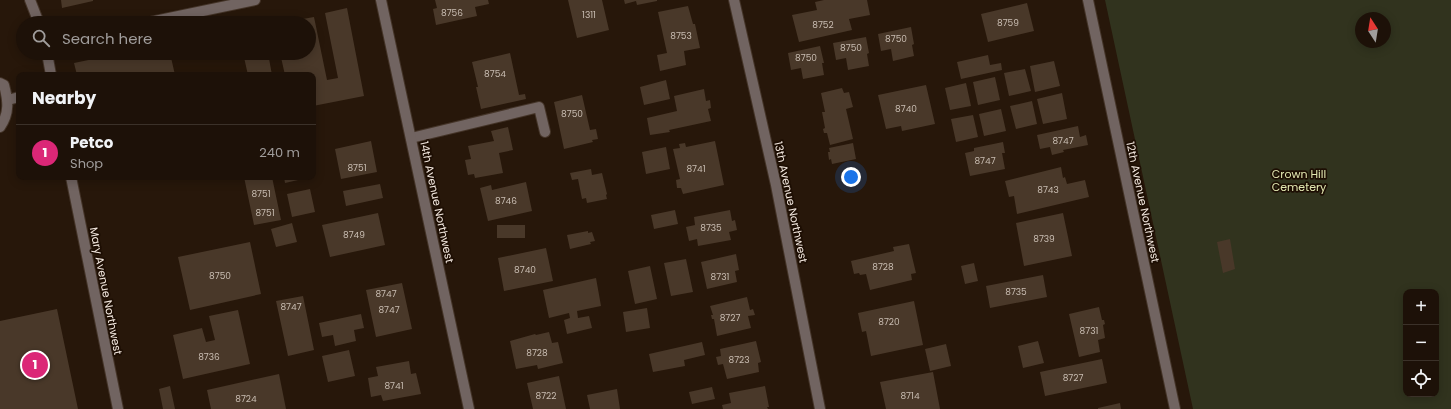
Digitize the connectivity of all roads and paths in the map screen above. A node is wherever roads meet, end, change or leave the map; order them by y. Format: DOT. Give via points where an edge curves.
graph roads {
  1 [pos="30,0"];
  2 [pos="255,0"];
  3 [pos="382,0"];
  4 [pos="734,0"];
  5 [pos="1088,0"];
  6 [pos="36,16"];
  7 [pos="178,16"];
  8 [pos="48,60"];
  9 [pos="50,72"];
  10 [pos="0,83"];
  11 [pos="16,98"];
  12 [pos="8,100"];
  13 [pos="0,127"];
  14 [pos="545,132"];
  15 [pos="411,138"];
  16 [pos="72,180"];
  17 [pos="118,409"];
  18 [pos="469,409"];
  19 [pos="820,409"];
  20 [pos="1175,409"];
  1 -- 6 [label="street"];
  2 -- 7 [label="street"];
  3 -- 15 [label="street, 14th Avenue Northwest"];
  4 -- 19 [label="street, 13th Avenue Northwest" via="775,178"];
  5 -- 20 [label="street, 12th Avenue Northwest"];
  8 -- 9 [label="street"];
  10 -- 12 [label="street" via="4,85"];
  11 -- 12 [label="street"];
  12 -- 13 [label="street" via="5,120"];
  14 -- 15 [label="street" via="539,107"];
  15 -- 18 [label="street, 14th Avenue Northwest"];
  16 -- 17 [label="street, Mary Avenue Northwest"];
}
